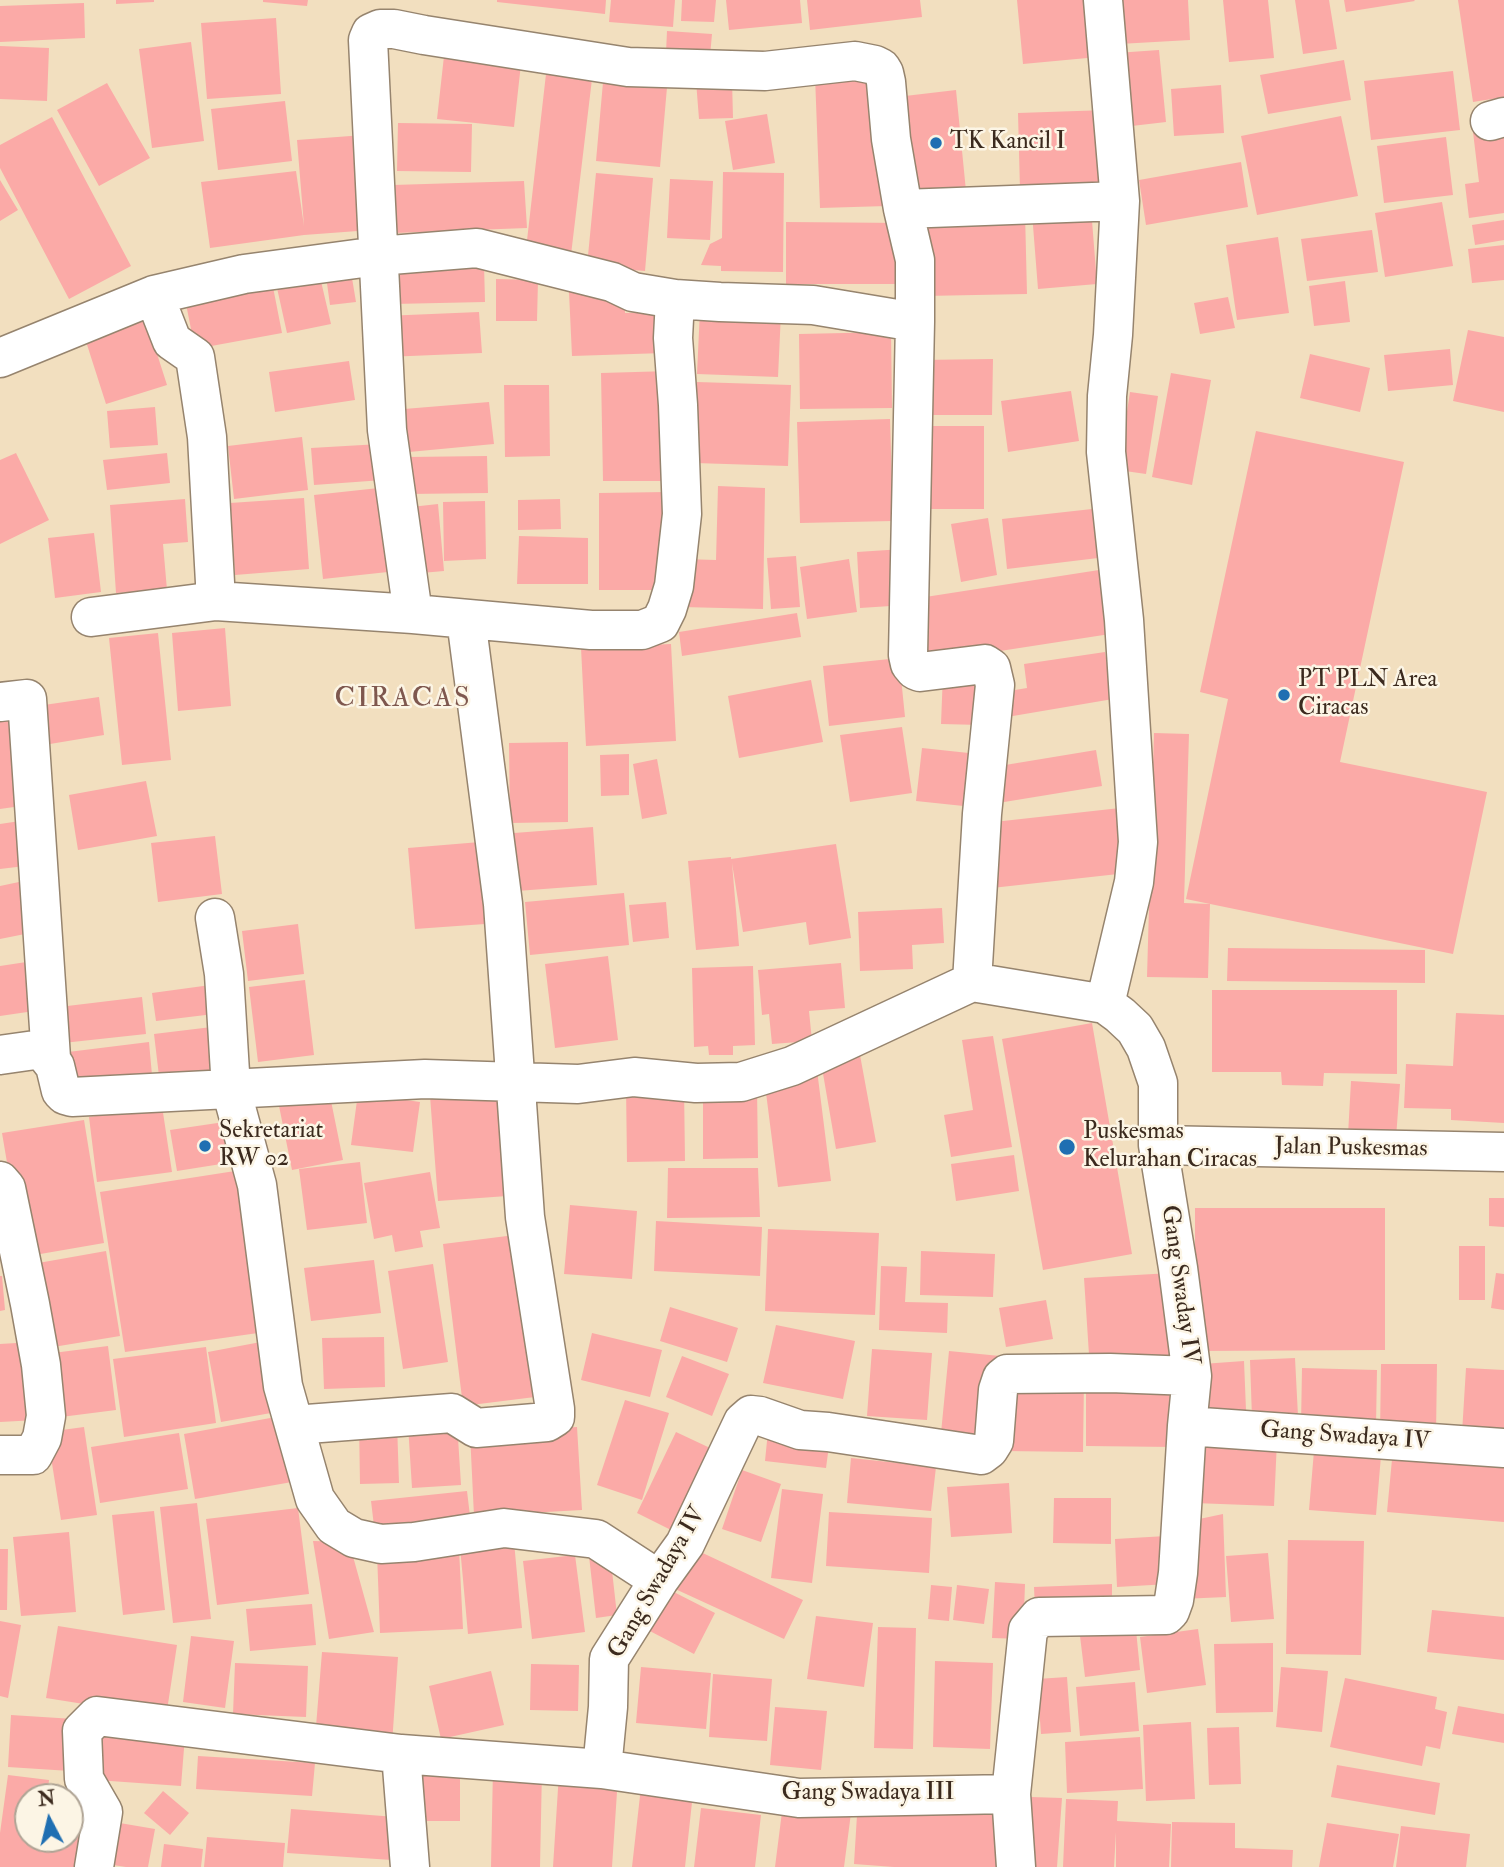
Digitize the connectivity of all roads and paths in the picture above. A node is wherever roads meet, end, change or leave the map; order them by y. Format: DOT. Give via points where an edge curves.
graph roads {
  1 [pos="1103,0"];
  2 [pos="1121,201"];
  3 [pos="903,209"];
  4 [pos="378,256"];
  5 [pos="154,295"];
  6 [pos="675,299"];
  7 [pos="915,322"];
  8 [pos="0,358"];
  9 [pos="216,601"];
  10 [pos="413,614"];
  11 [pos="91,617"];
  12 [pos="466,619"];
  13 [pos="0,702"];
  14 [pos="215,918"];
  15 [pos="972,982"];
  16 [pos="1105,1004"];
  17 [pos="0,1055"];
  18 [pos="51,1058"];
  19 [pos="514,1082"];
  20 [pos="231,1089"];
  21 [pos="1158,1145"];
  22 [pos="1504,1153"];
  23 [pos="0,1181"];
  24 [pos="1192,1376"];
  25 [pos="294,1425"];
  26 [pos="1187,1426"];
  27 [pos="1504,1448"];
  28 [pos="0,1455"];
  29 [pos="659,1580"];
  30 [pos="401,1754"];
  31 [pos="601,1769"];
  32 [pos="1011,1794"];
  33 [pos="94,1867"];
  34 [pos="410,1867"];
  35 [pos="1016,1867"];
  1 -- 2 [label="street"];
  2 -- 3 [label="street"];
  2 -- 16 [label="street" via="1106,452 1124,620 1138,842 1134,882"];
  3 -- 4 [label="street" via="886,82 875,65 855,61 765,71 628,67 385,28 371,33 368,40"];
  3 -- 7 [label="street" via="915,260"];
  4 -- 5 [label="street" via="244,274"];
  4 -- 6 [label="street" via="477,248 612,282 633,292"];
  4 -- 10 [label="street" via="387,430"];
  5 -- 8 [label="street"];
  5 -- 9 [label="street" via="172,341 195,357 206,437"];
  6 -- 7 [label="street" via="813,305"];
  6 -- 12 [label="street" via="682,514 674,586 660,623 642,630 591,630"];
  7 -- 15 [label="street" via="910,664 920,673 985,664 991,668 995,685"];
  9 -- 10 [label="street"];
  9 -- 11 [label="street"];
  10 -- 12 [label="street"];
  12 -- 19 [label="street" via="503,904"];
  13 -- 18 [label="street" via="27,699"];
  14 -- 20 [label="street" via="224,974"];
  15 -- 16 [label="street"];
  15 -- 19 [label="street" via="792,1066 741,1082 635,1077 578,1084"];
  16 -- 21 [label="street" via="1135,1029 1155,1071"];
  17 -- 18 [label="street" via="35,1050"];
  18 -- 20 [label="street" via="61,1091 72,1097"];
  19 -- 20 [label="street" via="425,1079"];
  19 -- 25 [label="street" via="525,1217 555,1417 547,1422 475,1428 452,1413"];
  20 -- 25 [label="street" via="257,1185 283,1386"];
  21 -- 22 [label="street, Jalan Puskesmas"];
  21 -- 24 [label="street, Gang Swaday IV"];
  23 -- 28 [label="street" via="6,1188 30,1304 46,1416 33,1455"];
  24 -- 26 [label="street, Gang Swaday IV"];
  24 -- 29 [label="street, Gang Swadaya IV" via="1007,1374 998,1390 994,1441 981,1455 800,1430 751,1415 743,1422 685,1544"];
  25 -- 29 [label="street" via="315,1499 334,1526 354,1538 381,1544 414,1542 504,1528 596,1539"];
  26 -- 27 [label="street, Gang Swadaya IV"];
  26 -- 32 [label="street" via="1173,1605 1166,1615 1039,1617 1033,1622 1026,1637"];
  29 -- 31 [label="street, Gang Swadaya IV" via="609,1660"];
  30 -- 31 [label="street"];
  30 -- 33 [label="street" via="97,1716 82,1731 84,1779 103,1812"];
  30 -- 34 [label="street"];
  31 -- 32 [label="street, Gang Swadaya III" via="799,1798"];
  32 -- 35 [label="street"];
}
